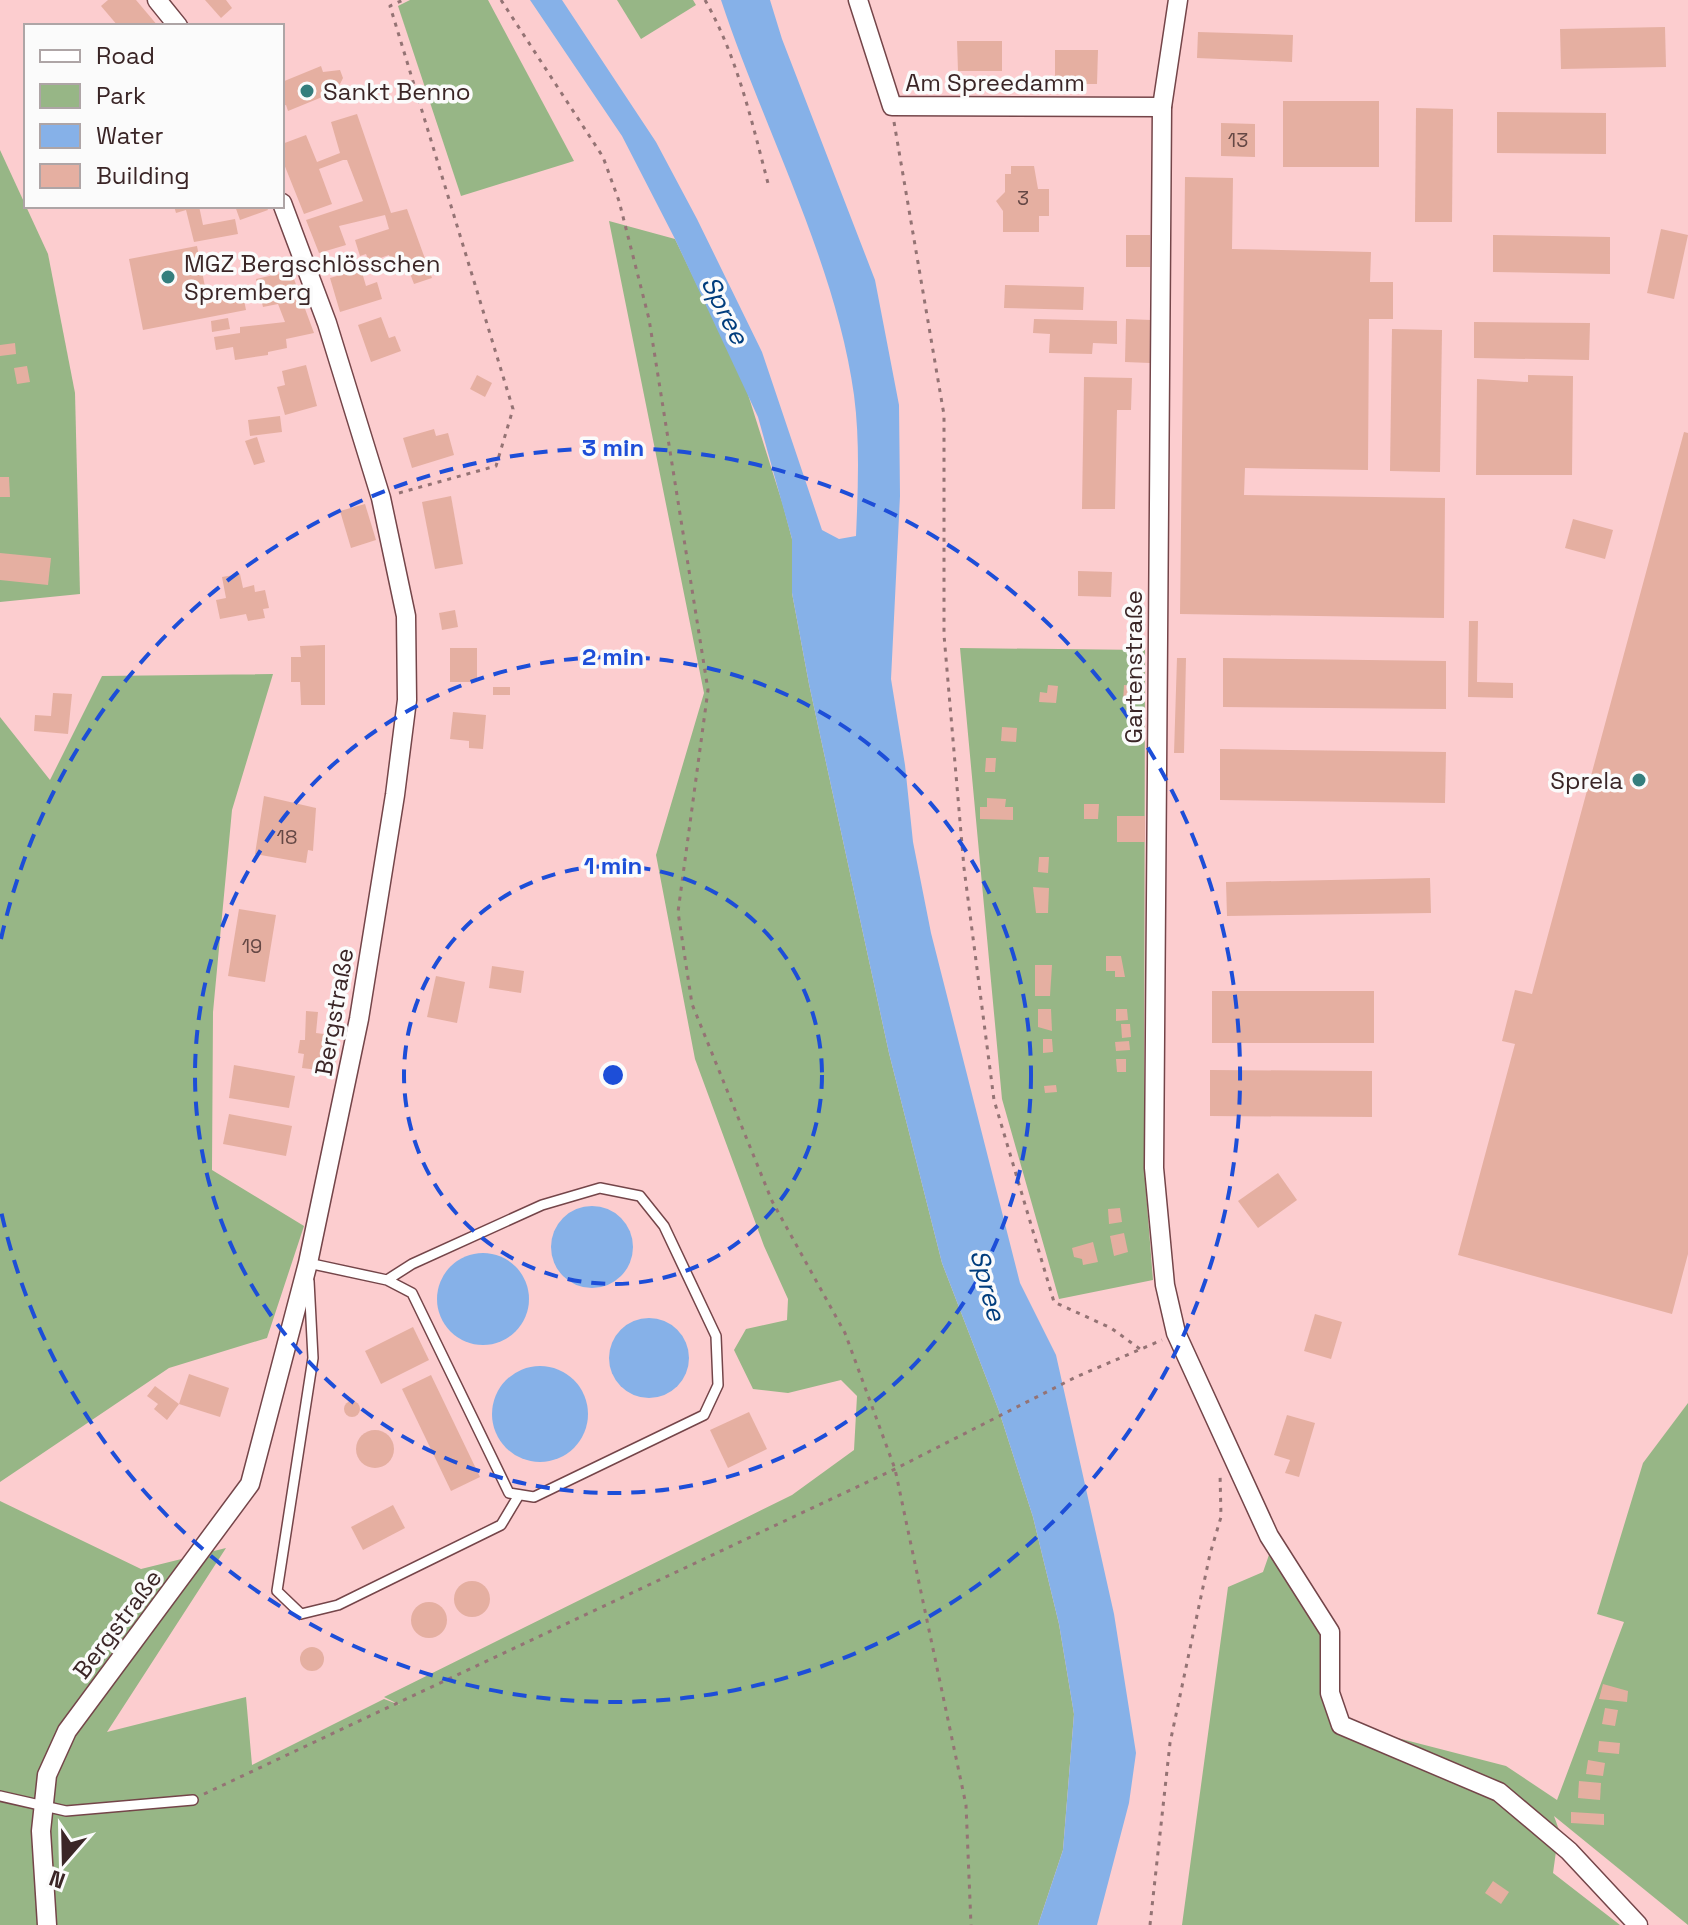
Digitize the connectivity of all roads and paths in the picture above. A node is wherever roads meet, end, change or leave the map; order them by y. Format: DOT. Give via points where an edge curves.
graph roads {
  1 [pos="157,0"];
  2 [pos="403,0"];
  3 [pos="501,0"];
  4 [pos="705,0"];
  5 [pos="858,0"];
  6 [pos="1178,0"];
  7 [pos="176,24"];
  8 [pos="892,106"];
  9 [pos="1162,107"];
  10 [pos="769,187"];
  11 [pos="284,208"];
  12 [pos="381,498"];
  13 [pos="308,1263"];
  14 [pos="387,1280"];
  15 [pos="1176,1333"];
  16 [pos="1140,1349"];
  17 [pos="895,1469"];
  18 [pos="1220,1472"];
  19 [pos="519,1495"];
  20 [pos="0,1796"];
  21 [pos="193,1800"];
  22 [pos="43,1808"];
  23 [pos="47,1925"];
  24 [pos="971,1925"];
  25 [pos="1150,1925"];
  26 [pos="1638,1925"];
  1 -- 7 [label="street"];
  2 -- 12 [label="path" via="390,6 513,409 496,466"];
  3 -- 17 [label="path" via="603,157 649,319 708,690 678,912 692,1004 772,1201 845,1333"];
  4 -- 10 [label="path" via="748,105"];
  5 -- 8 [label="street, Am Spreedamm"];
  6 -- 9 [label="street, Gartenstraße"];
  8 -- 9 [label="street, Am Spreedamm"];
  8 -- 16 [label="path" via="944,415 944,635 964,868 994,1100 1054,1302 1111,1328"];
  9 -- 15 [label="street, Gartenstraße" via="1154,1168 1165,1285"];
  11 -- 12 [label="street, Bergstraße" via="327,323"];
  12 -- 13 [label="street, Bergstraße" via="406,616 407,700 359,1019"];
  13 -- 14 [label="lane"];
  13 -- 19 [label="lane" via="313,1358 277,1591 301,1614 338,1605 501,1525"];
  13 -- 22 [label="street, Bergstraße" via="250,1484 67,1731 47,1775"];
  14 -- 19 [label="lane" via="412,1293 509,1493"];
  14 -- 19 [label="lane" via="542,1205 600,1188 640,1196 664,1226 716,1336 718,1385 704,1415 534,1497"];
  15 -- 16 [label="path"];
  15 -- 26 [label="street, Gartenstraße" via="1269,1536 1330,1632 1330,1693 1341,1725 1499,1792 1558,1841"];
  16 -- 17 [label="path"];
  17 -- 21 [label="path"];
  17 -- 24 [label="path" via="966,1805"];
  18 -- 25 [label="path" via="1221,1517 1170,1743"];
  20 -- 22 [label="lane"];
  21 -- 22 [label="lane" via="66,1811"];
  22 -- 23 [label="street, Bergstraße"];
}
